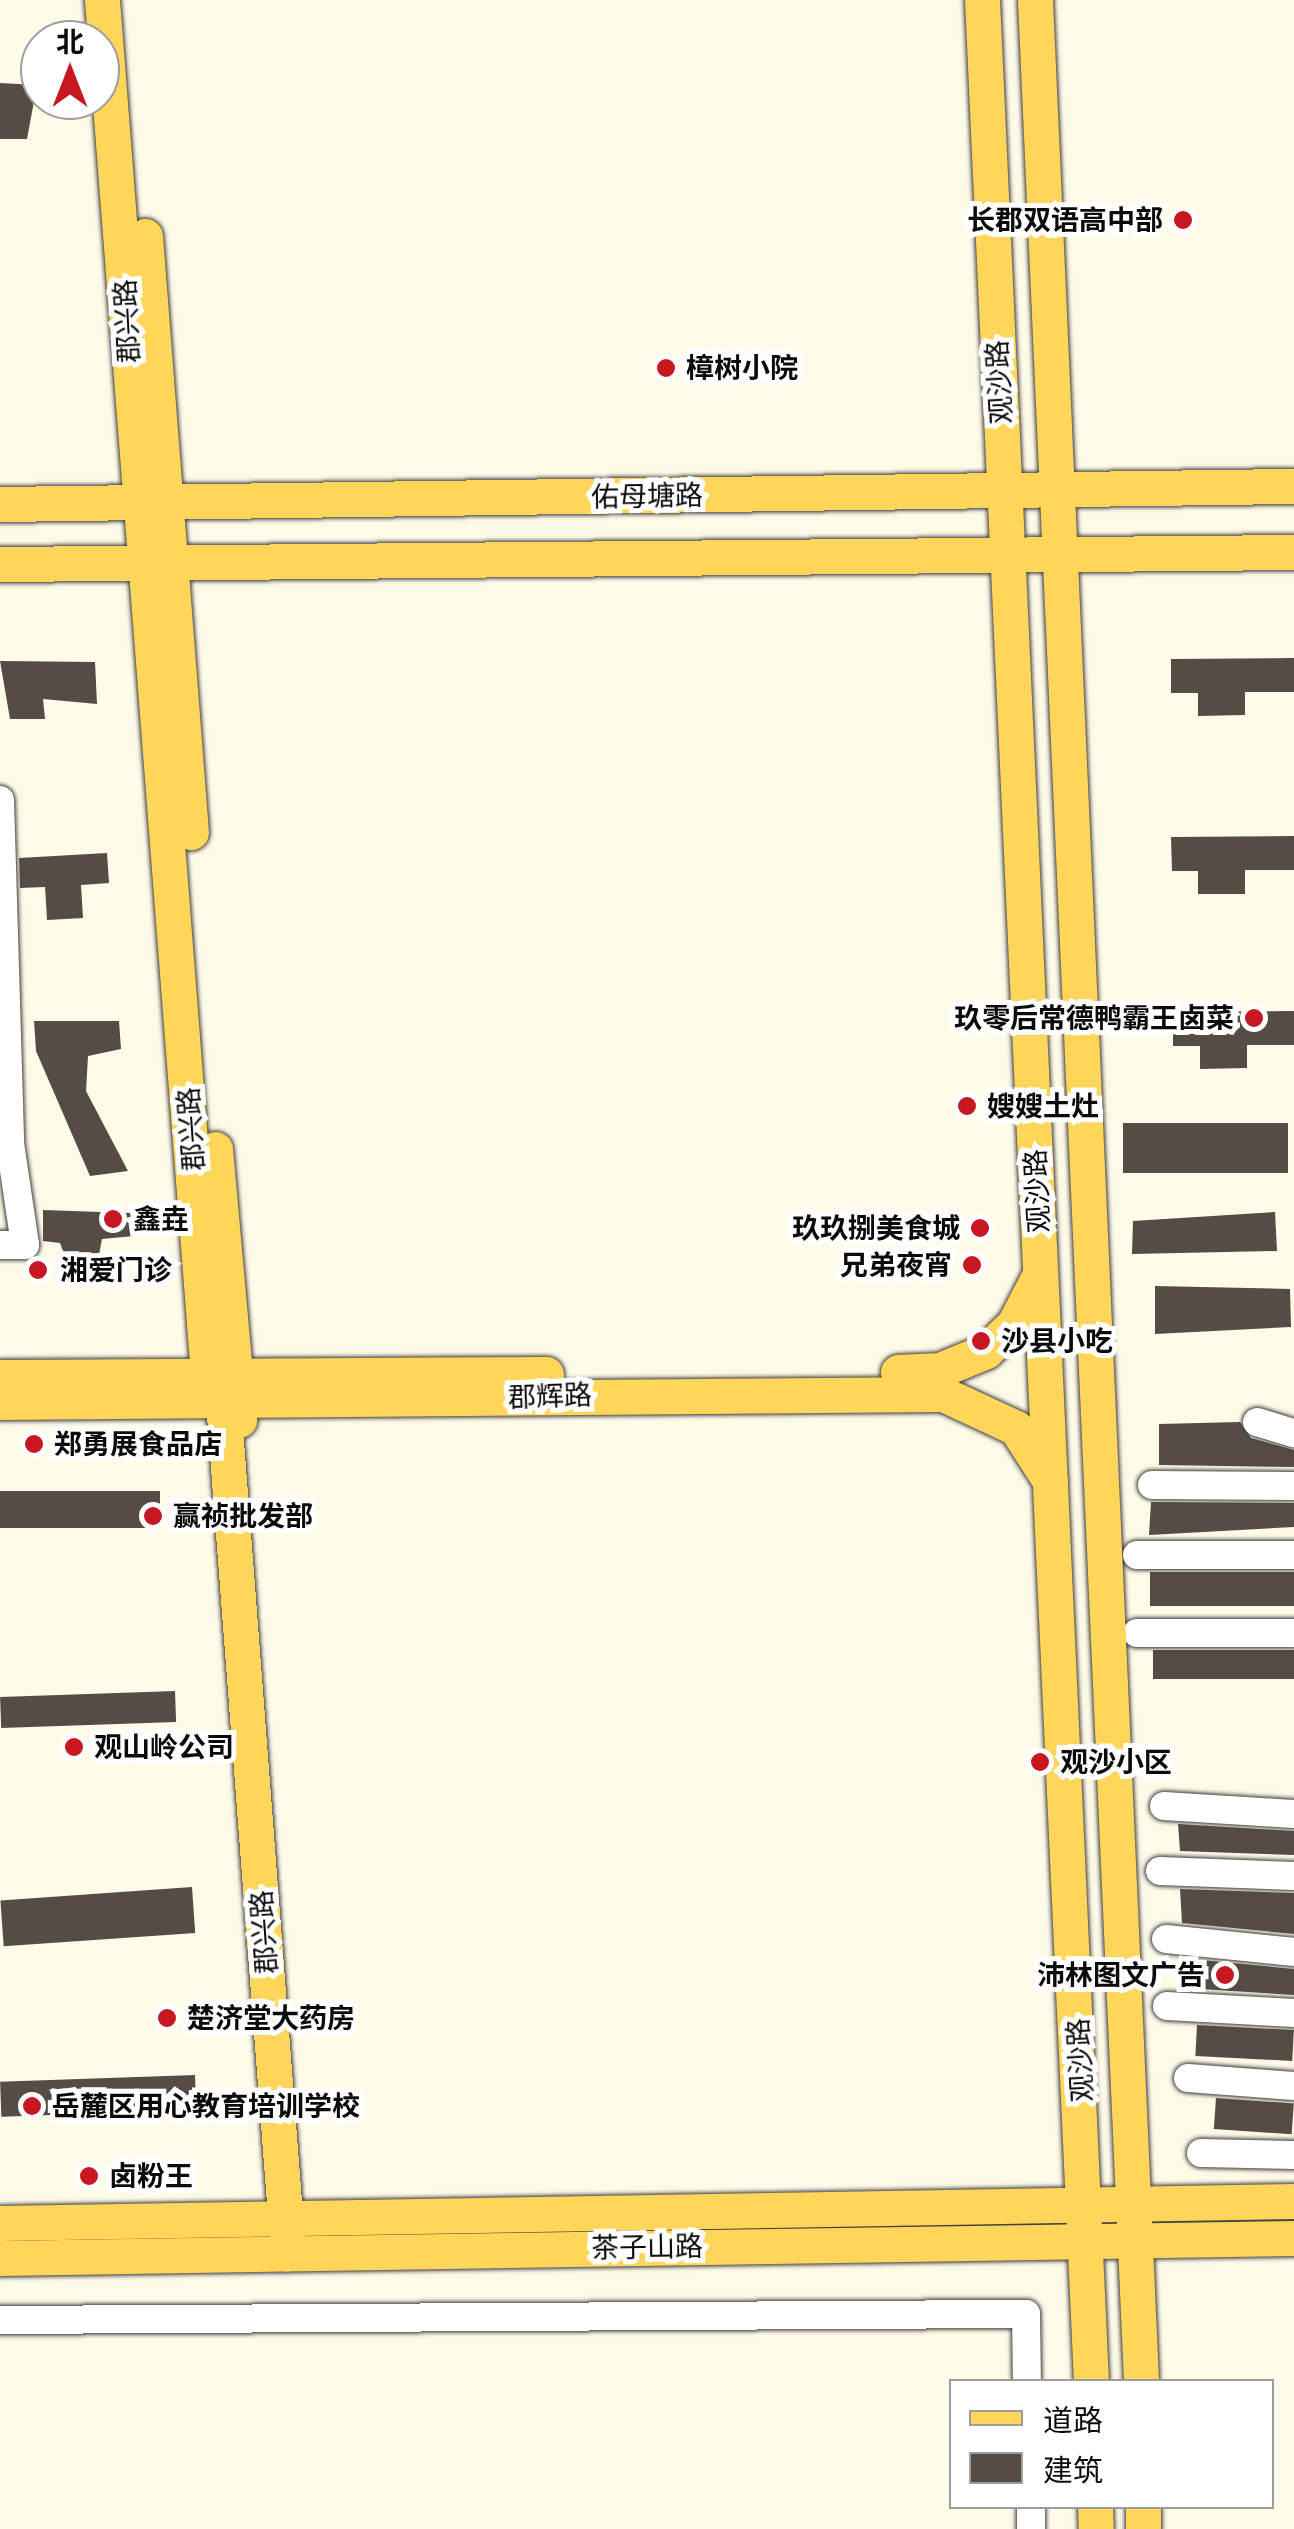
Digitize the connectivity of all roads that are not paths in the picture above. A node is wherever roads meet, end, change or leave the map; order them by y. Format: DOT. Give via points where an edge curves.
graph roads {
  1 [pos="102,0"];
  2 [pos="126,0"];
  3 [pos="982,0"];
  4 [pos="1035,0"];
  5 [pos="1294,486"];
  6 [pos="1058,488"];
  7 [pos="1004,490"];
  8 [pos="154,503"];
  9 [pos="0,504"];
  10 [pos="1294,552"];
  11 [pos="1007,555"];
  12 [pos="1061,555"];
  13 [pos="158,562"];
  14 [pos="0,564"];
  15 [pos="0,800"];
  16 [pos="0,1245"];
  17 [pos="1042,1269"];
  18 [pos="0,1376"];
  19 [pos="226,1388"];
  20 [pos="0,1402"];
  21 [pos="1258,1422"];
  22 [pos="1294,1432"];
  23 [pos="1152,1485"];
  24 [pos="1294,1486"];
  25 [pos="1054,1491"];
  26 [pos="1137,1555"];
  27 [pos="1294,1555"];
  28 [pos="1137,1634"];
  29 [pos="1294,1634"];
  30 [pos="1164,1806"];
  31 [pos="1294,1814"];
  32 [pos="1160,1871"];
  33 [pos="1294,1876"];
  34 [pos="1166,1939"];
  35 [pos="1294,1952"];
  36 [pos="1167,2006"];
  37 [pos="1294,2013"];
  38 [pos="1188,2078"];
  39 [pos="1294,2086"];
  40 [pos="1201,2153"];
  41 [pos="1294,2155"];
  42 [pos="1294,2201"];
  43 [pos="1138,2205"];
  44 [pos="1086,2207"];
  45 [pos="0,2223"];
  46 [pos="298,2237"];
  47 [pos="1294,2238"];
  48 [pos="1087,2242"];
  49 [pos="1138,2242"];
  50 [pos="0,2258"];
  51 [pos="0,2320"];
  52 [pos="1027,2379"];
  53 [pos="1091,2379"];
  54 [pos="1141,2379"];
  1 -- 8 [label="main road, 郡兴路"];
  2 -- 8 [label="main road, 郡兴路"];
  3 -- 7 [label="main road, 观沙路"];
  4 -- 6 [label="main road, 观沙路"];
  5 -- 6 [label="main road, 佑母塘路"];
  6 -- 7 [label="main road, 佑母塘路"];
  6 -- 12 [label="main road, 观沙路"];
  7 -- 8 [label="main road, 佑母塘路"];
  7 -- 11 [label="main road, 观沙路"];
  8 -- 9 [label="main road, 佑母塘路"];
  8 -- 13 [label="main road, 郡兴路"];
  10 -- 12 [label="main road"];
  11 -- 12 [label="main road"];
  11 -- 13 [label="main road"];
  11 -- 17 [label="main road, 观沙路"];
  12 -- 43 [label="main road, 观沙路"];
  13 -- 14 [label="main road"];
  13 -- 19 [label="main road, 郡兴路"];
  15 -- 16 [label="street" via="14,1052 10,1143 25,1245"];
  17 -- 19 [label="main road, 郡辉路" via="1001,1338 940,1370"];
  17 -- 25 [label="main road, 观沙路"];
  18 -- 19 [label="main road, 郡辉路"];
  19 -- 20 [label="main road, 郡辉路"];
  19 -- 25 [label="main road, 郡辉路" via="943,1394 1016,1428"];
  19 -- 46 [label="main road, 郡兴路"];
  21 -- 22 [label="street"];
  23 -- 24 [label="street"];
  25 -- 44 [label="main road, 观沙路"];
  26 -- 27 [label="street"];
  28 -- 29 [label="street"];
  30 -- 31 [label="street"];
  32 -- 33 [label="street"];
  34 -- 35 [label="street"];
  36 -- 37 [label="street"];
  38 -- 39 [label="street"];
  40 -- 41 [label="street"];
  42 -- 43 [label="main road, 茶子山路"];
  43 -- 44 [label="main road, 茶子山路"];
  43 -- 49 [label="main road, 观沙路"];
  44 -- 46 [label="main road, 茶子山路"];
  44 -- 48 [label="main road, 观沙路"];
  45 -- 46 [label="main road, 茶子山路"];
  46 -- 48 [label="main road, 茶子山路"];
  46 -- 50 [label="main road, 茶子山路"];
  47 -- 49 [label="main road, 茶子山路"];
  48 -- 49 [label="main road, 茶子山路"];
  48 -- 53 [label="main road, 观沙路"];
  49 -- 54 [label="main road, 观沙路"];
  51 -- 52 [label="street" via="1026,2314"];
}
